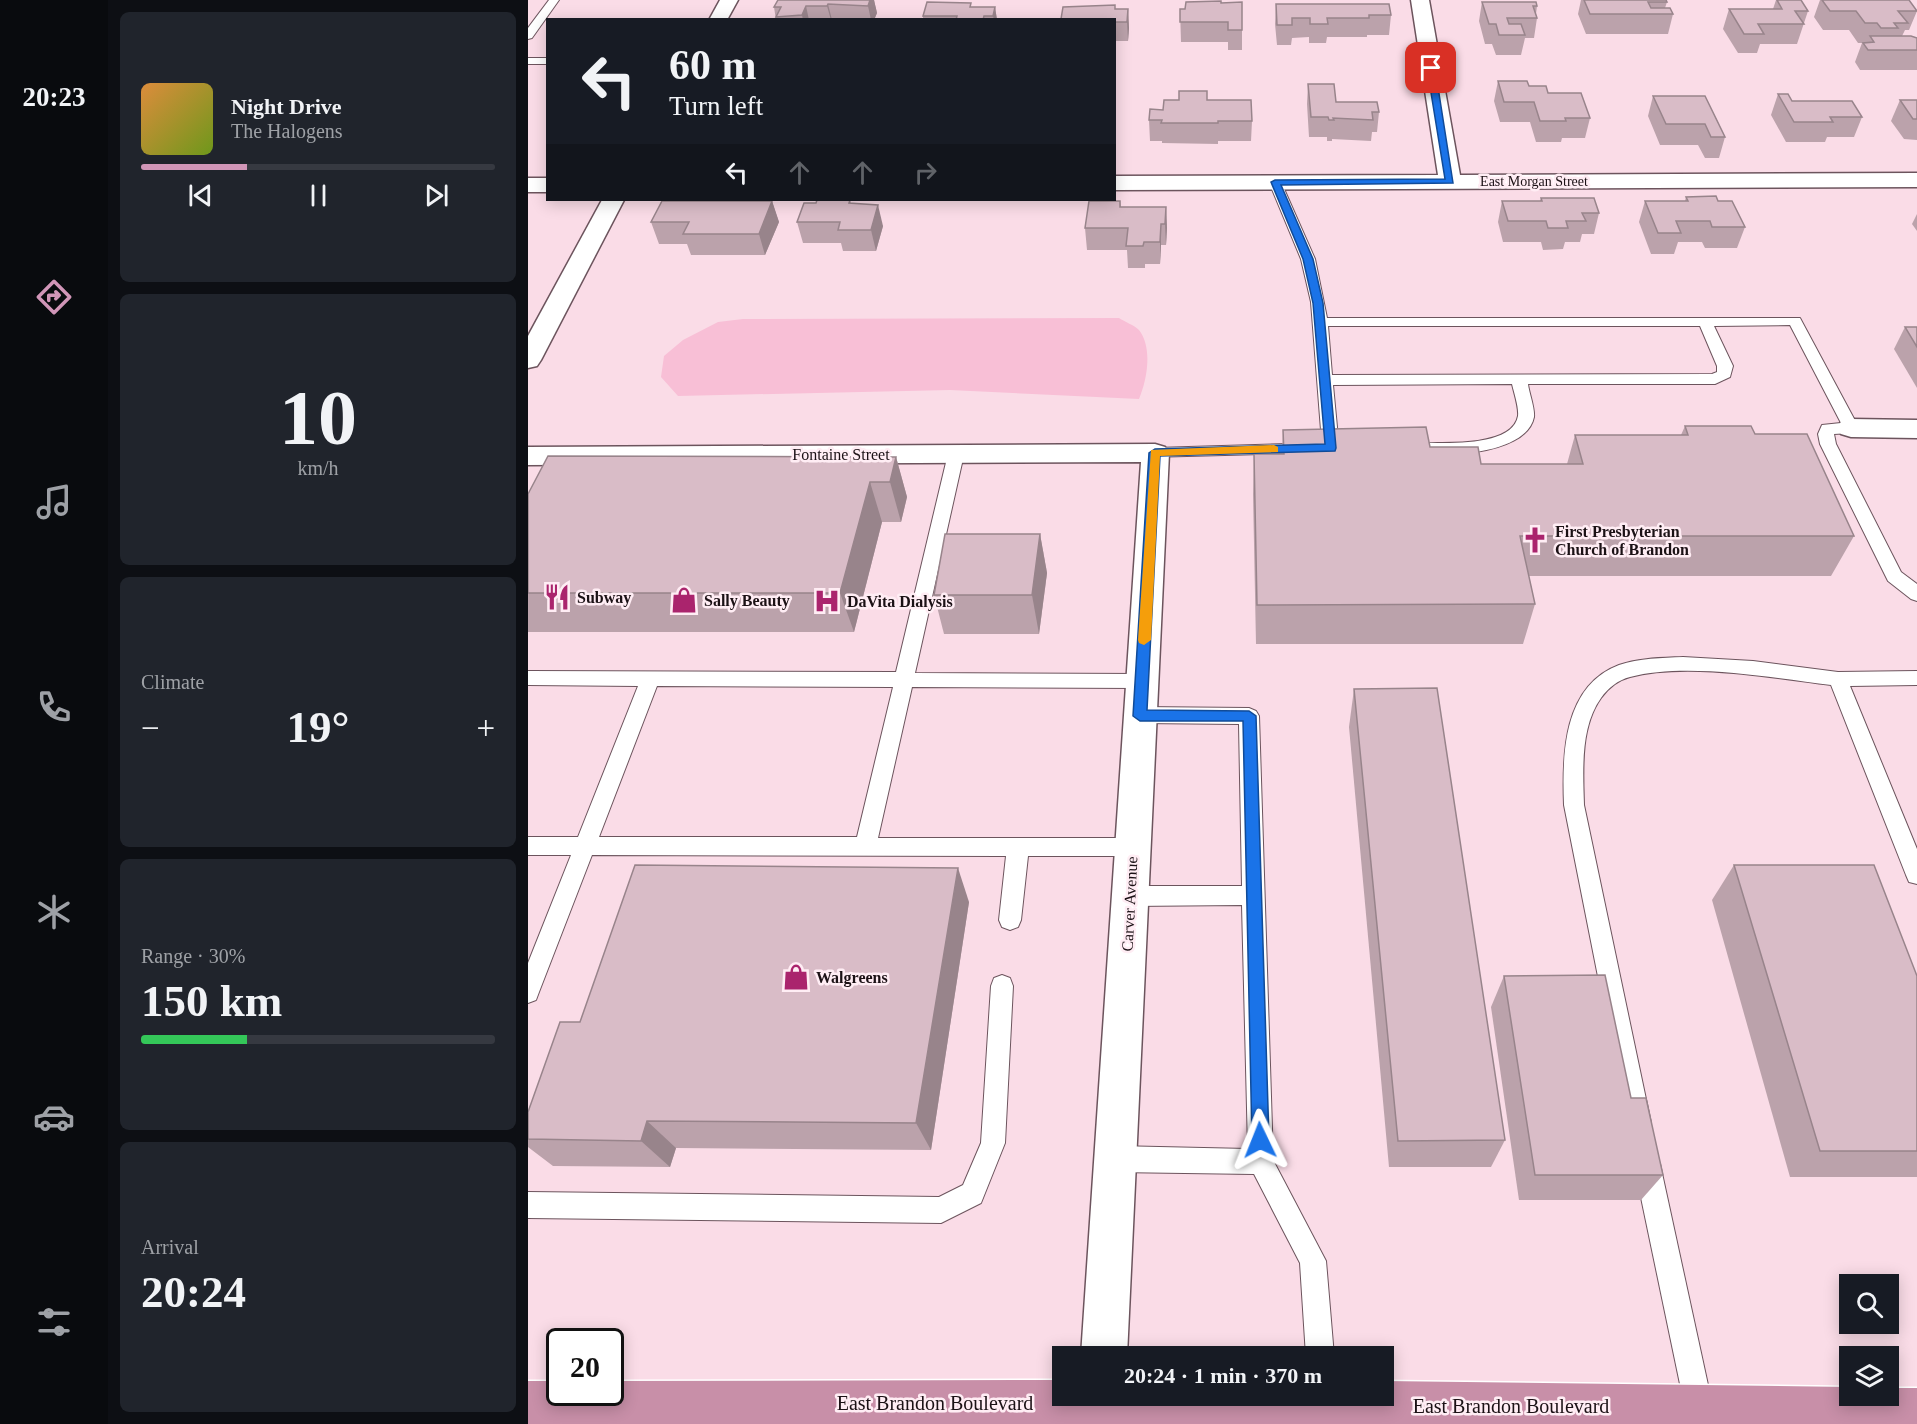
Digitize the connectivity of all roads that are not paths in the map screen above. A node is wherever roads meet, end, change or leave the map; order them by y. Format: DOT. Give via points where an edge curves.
graph roads {
  1 [pos="554,0"];
  2 [pos="729,0"];
  3 [pos="1420,0"];
  4 [pos="719,18"];
  5 [pos="528,36"];
  6 [pos="528,61"];
  7 [pos="546,61"];
  8 [pos="1917,180"];
  9 [pos="1275,182"];
  10 [pos="1450,182"];
  11 [pos="1116,183"];
  12 [pos="528,185"];
  13 [pos="546,185"];
  14 [pos="612,201"];
  15 [pos="1706,321"];
  16 [pos="1319,322"];
  17 [pos="528,360"];
  18 [pos="1324,380"];
  19 [pos="1519,380"];
  20 [pos="1851,428"];
  21 [pos="1917,429"];
  22 [pos="1388,447"];
  23 [pos="1155,453"];
  24 [pos="956,454"];
  25 [pos="528,456"];
  26 [pos="1917,594"];
  27 [pos="1917,678"];
  28 [pos="650,679"];
  29 [pos="1838,679"];
  30 [pos="529,680"];
  31 [pos="905,680"];
  32 [pos="1141,698"];
  33 [pos="528,846"];
  34 [pos="586,846"];
  35 [pos="866,846"];
  36 [pos="1018,847"];
  37 [pos="1132,847"];
  38 [pos="1917,875"];
  39 [pos="1253,895"];
  40 [pos="1130,896"];
  41 [pos="1010,920"];
  42 [pos="1002,986"];
  43 [pos="528,992"];
  44 [pos="1115,1159"];
  45 [pos="1261,1162"];
  46 [pos="528,1205"];
  47 [pos="1105,1346"];
  48 [pos="1319,1346"];
  49 [pos="1052,1400"];
  50 [pos="1394,1401"];
  51 [pos="528,1405"];
  52 [pos="1699,1408"];
  53 [pos="1917,1412"];
  1 -- 5 [label="lane"];
  2 -- 4 [label="street"];
  3 -- 10 [label="street"];
  6 -- 7 [label="lane"];
  8 -- 10 [label="street, East Morgan Street"];
  9 -- 10 [label="street, East Morgan Street"];
  9 -- 11 [label="street, East Morgan Street"];
  9 -- 16 [label="lane" via="1308,259"];
  12 -- 13 [label="street"];
  14 -- 17 [label="street"];
  15 -- 16 [label="lane"];
  15 -- 19 [label="lane" via="1725,366 1725,374 1714,379"];
  15 -- 20 [label="lane" via="1795,321"];
  16 -- 18 [label="lane"];
  18 -- 19 [label="lane"];
  18 -- 23 [label="lane" via="1337,448"];
  19 -- 22 [label="lane" via="1526,416 1517,432 1501,442 1479,446"];
  20 -- 21 [label="street"];
  20 -- 26 [label="lane" via="1828,429 1828,444 1894,576"];
  23 -- 24 [label="street, Fontaine Street"];
  23 -- 32 [label="street, Carver Avenue"];
  24 -- 25 [label="street, Fontaine Street"];
  24 -- 31 [label="lane"];
  27 -- 29 [label="lane"];
  28 -- 30 [label="lane"];
  28 -- 31 [label="lane"];
  28 -- 34 [label="lane"];
  29 -- 38 [label="lane"];
  29 -- 52 [label="lane" via="1747,667 1637,667 1607,679 1584,713 1575,744 1574,805"];
  31 -- 32 [label="lane"];
  31 -- 35 [label="lane"];
  32 -- 37 [label="street, Carver Avenue"];
  32 -- 39 [label="lane" via="1249,716"];
  33 -- 34 [label="lane"];
  34 -- 35 [label="lane"];
  34 -- 43 [label="lane"];
  35 -- 36 [label="lane"];
  36 -- 37 [label="lane"];
  36 -- 41 [label="lane"];
  37 -- 40 [label="street, Carver Avenue"];
  39 -- 40 [label="lane"];
  39 -- 45 [label="lane"];
  40 -- 44 [label="street, Carver Avenue"];
  42 -- 46 [label="lane" via="993,1143 972,1194 941,1210"];
  44 -- 45 [label="lane"];
  44 -- 47 [label="street, Carver Avenue"];
  45 -- 48 [label="lane" via="1313,1262"];
  49 -- 51 [label="highway, East Brandon Boulevard"];
  50 -- 52 [label="highway, East Brandon Boulevard"];
  52 -- 53 [label="highway, East Brandon Boulevard"];
}
